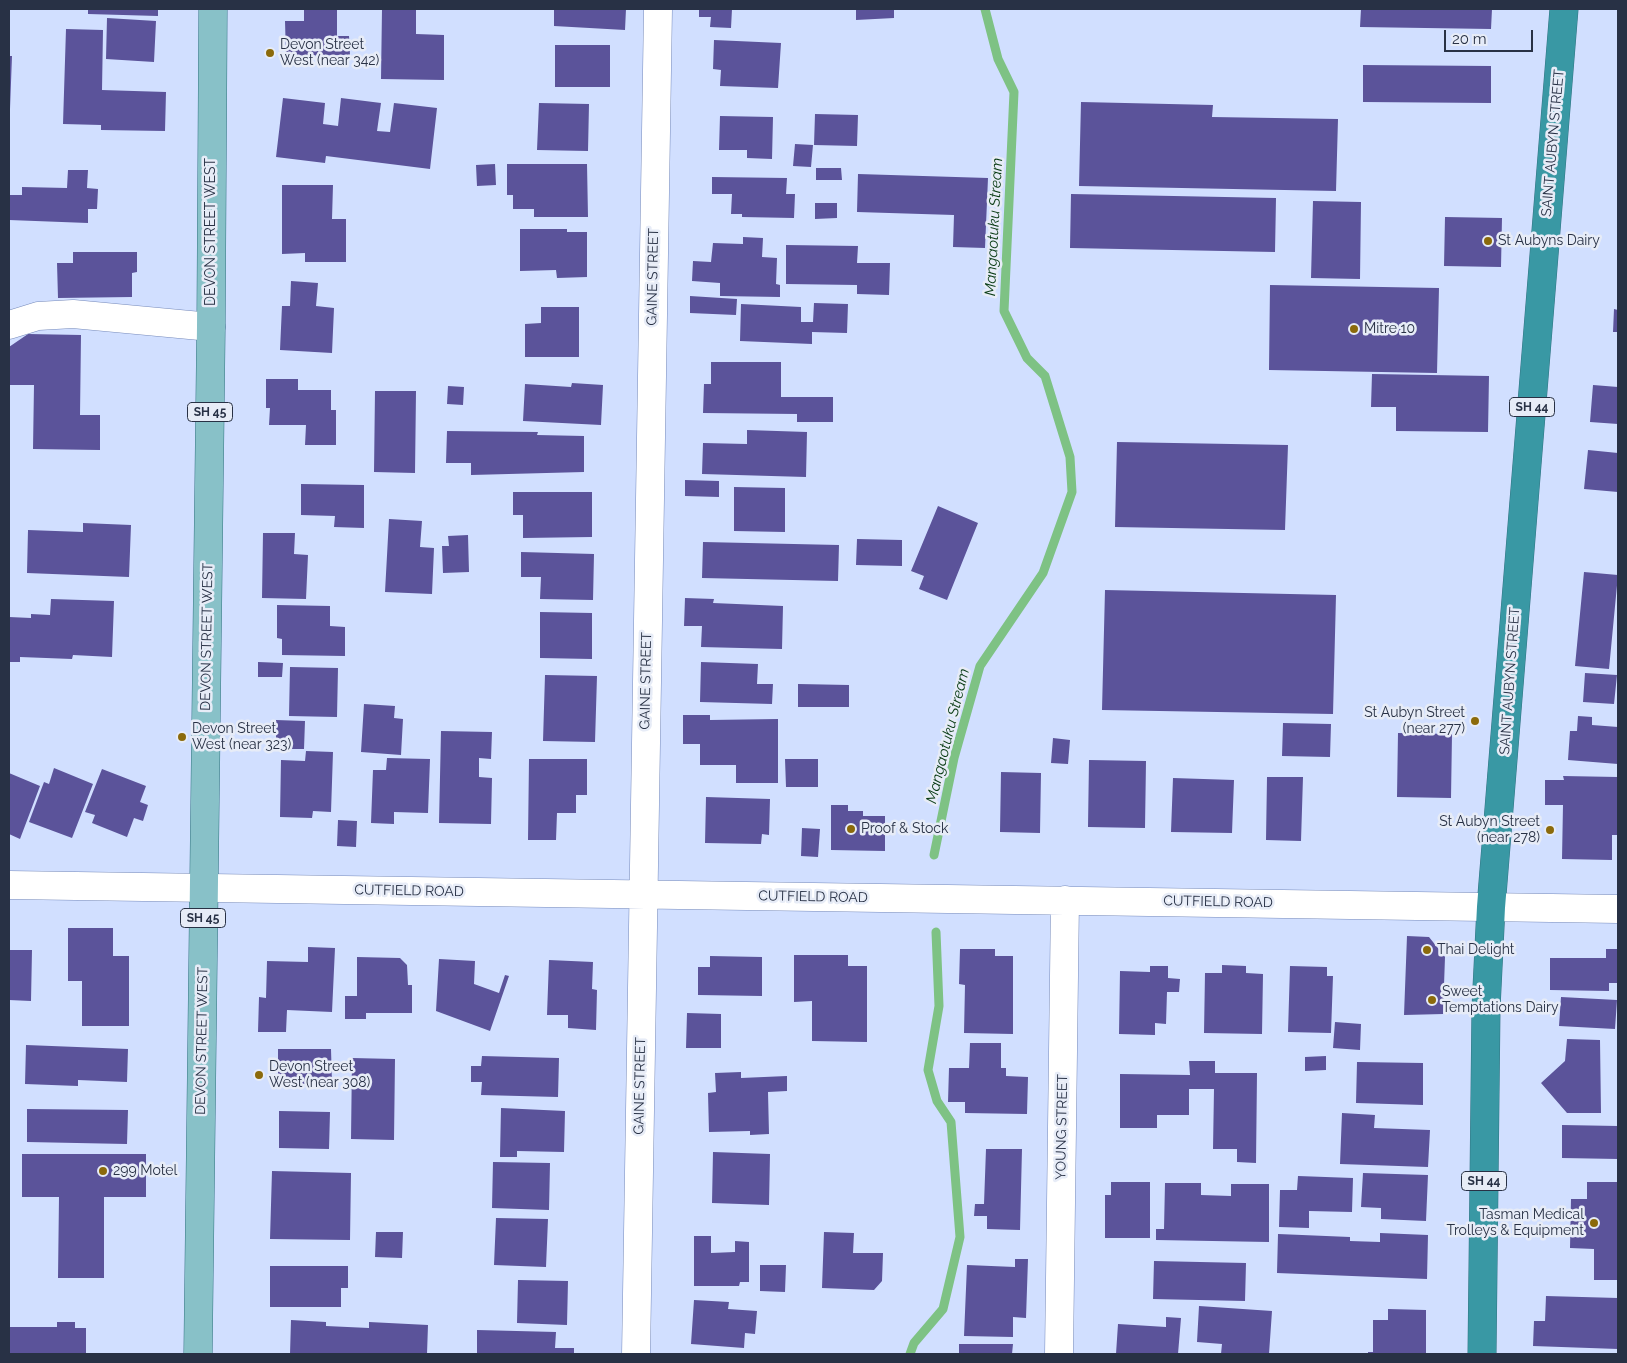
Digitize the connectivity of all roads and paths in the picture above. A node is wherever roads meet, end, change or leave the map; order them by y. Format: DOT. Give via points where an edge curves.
graph roads {
  1 [pos="213,9"];
  2 [pos="658,9"];
  3 [pos="1564,9"];
  4 [pos="9,325"];
  5 [pos="211,328"];
  6 [pos="9,885"];
  7 [pos="204,888"];
  8 [pos="643,894"];
  9 [pos="1065,900"];
  10 [pos="1491,907"];
  11 [pos="1618,909"];
  12 [pos="198,1354"];
  13 [pos="636,1354"];
  14 [pos="1059,1354"];
  15 [pos="1482,1354"];
  1 -- 5 [label="main road, DEVON STREET WEST / SH 45"];
  2 -- 8 [label="street, GAINE STREET"];
  3 -- 10 [label="highway, SAINT AUBYN STREET / SH 44"];
  4 -- 5 [label="street" via="38,316 73,314"];
  5 -- 7 [label="main road, DEVON STREET WEST / SH 45"];
  6 -- 7 [label="street, CUTFIELD ROAD"];
  7 -- 8 [label="street, CUTFIELD ROAD"];
  7 -- 12 [label="main road, DEVON STREET WEST / SH 45"];
  8 -- 9 [label="street, CUTFIELD ROAD"];
  8 -- 13 [label="street, GAINE STREET"];
  9 -- 10 [label="street, CUTFIELD ROAD"];
  9 -- 14 [label="street, YOUNG STREET"];
  10 -- 11 [label="street, CUTFIELD ROAD"];
  10 -- 15 [label="highway, SAINT AUBYN STREET / SH 44" via="1486,1008"];
}
